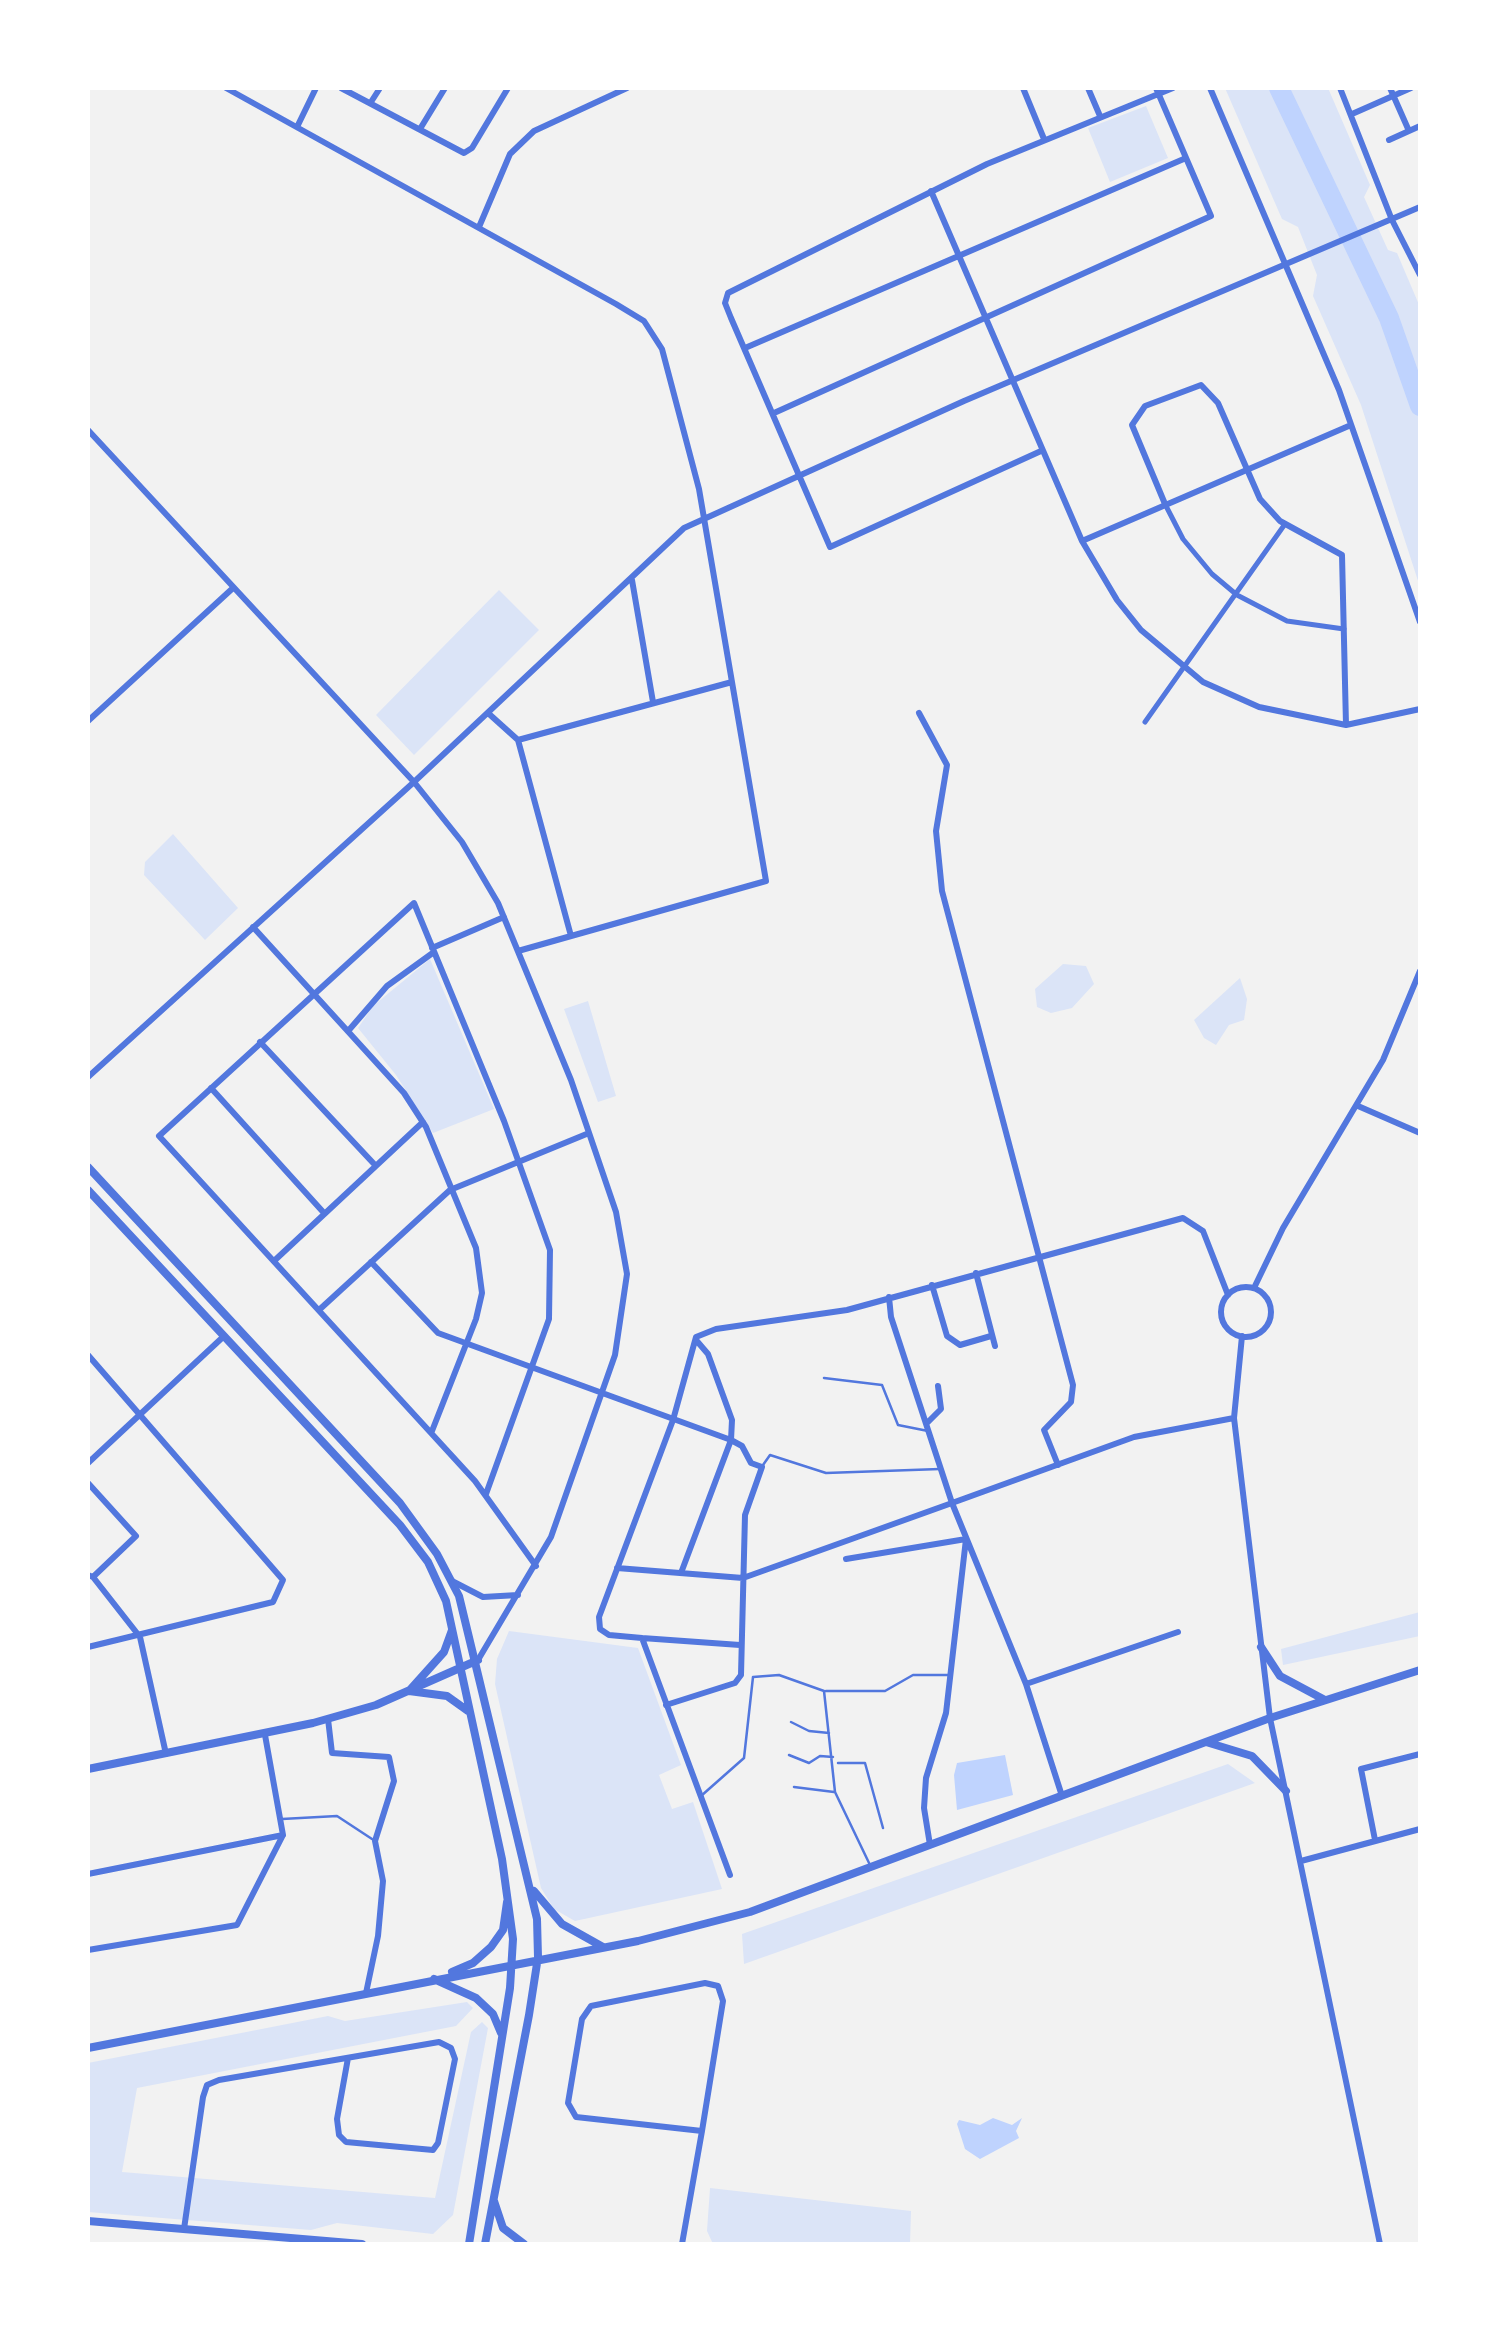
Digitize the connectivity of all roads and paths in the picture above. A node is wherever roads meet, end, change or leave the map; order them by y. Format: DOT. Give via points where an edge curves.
graph roads {
  1 [pos="226,88"];
  2 [pos="316,88"];
  3 [pos="341,88"];
  4 [pos="380,88"];
  5 [pos="445,88"];
  6 [pos="508,88"];
  7 [pos="627,88"];
  8 [pos="1023,88"];
  9 [pos="1088,88"];
  10 [pos="1173,88"];
  11 [pos="1210,88"];
  12 [pos="1340,88"];
  13 [pos="1411,88"];
  14 [pos="1157,90"];
  15 [pos="1392,92"];
  16 [pos="372,102"];
  17 [pos="1352,114"];
  18 [pos="1100,116"];
  19 [pos="298,126"];
  20 [pos="1420,126"];
  21 [pos="420,129"];
  22 [pos="1410,131"];
  23 [pos="1044,139"];
  24 [pos="1389,140"];
  25 [pos="1186,158"];
  26 [pos="931,191"];
  27 [pos="1420,207"];
  28 [pos="1392,220"];
  29 [pos="479,227"];
  30 [pos="958,256"];
  31 [pos="1284,264"];
  32 [pos="1420,275"];
  33 [pos="985,318"];
  34 [pos="745,348"];
  35 [pos="1011,380"];
  36 [pos="774,413"];
  37 [pos="1351,424"];
  38 [pos="88,430"];
  39 [pos="1041,451"];
  40 [pos="1244,469"];
  41 [pos="802,478"];
  42 [pos="1166,504"];
  43 [pos="704,520"];
  44 [pos="1286,524"];
  45 [pos="1082,541"];
  46 [pos="632,580"];
  47 [pos="233,588"];
  48 [pos="1237,595"];
  49 [pos="1420,622"];
  50 [pos="1344,630"];
  51 [pos="1182,667"];
  52 [pos="732,682"];
  53 [pos="653,702"];
  54 [pos="1420,710"];
  55 [pos="488,713"];
  56 [pos="919,713"];
  57 [pos="88,721"];
  58 [pos="1145,722"];
  59 [pos="1346,726"];
  60 [pos="518,740"];
  61 [pos="414,782"];
  62 [pos="504,917"];
  63 [pos="254,927"];
  64 [pos="571,936"];
  65 [pos="433,950"];
  66 [pos="518,950"];
  67 [pos="1420,972"];
  68 [pos="314,992"];
  69 [pos="349,1030"];
  70 [pos="260,1042"];
  71 [pos="88,1076"];
  72 [pos="211,1088"];
  73 [pos="1358,1106"];
  74 [pos="423,1122"];
  75 [pos="1420,1133"];
  76 [pos="590,1134"];
  77 [pos="518,1164"];
  78 [pos="375,1165"];
  79 [pos="88,1167"];
  80 [pos="88,1190"];
  81 [pos="450,1190"];
  82 [pos="324,1213"];
  83 [pos="1042,1254"];
  84 [pos="274,1261"];
  85 [pos="371,1262"];
  86 [pos="976,1273"];
  87 [pos="932,1285"];
  88 [pos="1254,1288"];
  89 [pos="1228,1295"];
  90 [pos="889,1297"];
  91 [pos="319,1310"];
  92 [pos="223,1336"];
  93 [pos="992,1336"];
  94 [pos="1242,1336"];
  95 [pos="695,1339"];
  96 [pos="466,1344"];
  97 [pos="995,1346"];
  98 [pos="88,1355"];
  99 [pos="534,1370"];
  100 [pos="824,1378"];
  101 [pos="938,1386"];
  102 [pos="601,1395"];
  103 [pos="142,1414"];
  104 [pos="1234,1418"];
  105 [pos="673,1420"];
  106 [pos="928,1428"];
  107 [pos="432,1431"];
  108 [pos="731,1440"];
  109 [pos="88,1462"];
  110 [pos="1058,1465"];
  111 [pos="762,1467"];
  112 [pos="942,1469"];
  113 [pos="88,1483"];
  114 [pos="486,1494"];
  115 [pos="952,1504"];
  116 [pos="966,1539"];
  117 [pos="846,1559"];
  118 [pos="536,1566"];
  119 [pos="617,1568"];
  120 [pos="681,1573"];
  121 [pos="90,1576"];
  122 [pos="743,1578"];
  123 [pos="452,1581"];
  124 [pos="519,1595"];
  125 [pos="452,1620"];
  126 [pos="1178,1632"];
  127 [pos="140,1637"];
  128 [pos="642,1638"];
  129 [pos="740,1644"];
  130 [pos="88,1646"];
  131 [pos="1261,1648"];
  132 [pos="478,1660"];
  133 [pos="462,1667"];
  134 [pos="1420,1670"];
  135 [pos="949,1675"];
  136 [pos="742,1676"];
  137 [pos="752,1678"];
  138 [pos="1026,1684"];
  139 [pos="409,1690"];
  140 [pos="824,1691"];
  141 [pos="1325,1700"];
  142 [pos="666,1706"];
  143 [pos="471,1715"];
  144 [pos="1270,1718"];
  145 [pos="328,1719"];
  146 [pos="791,1722"];
  147 [pos="831,1733"];
  148 [pos="264,1735"];
  149 [pos="1206,1742"];
  150 [pos="166,1754"];
  151 [pos="1420,1754"];
  152 [pos="789,1755"];
  153 [pos="835,1760"];
  154 [pos="88,1769"];
  155 [pos="794,1788"];
  156 [pos="1286,1791"];
  157 [pos="835,1792"];
  158 [pos="700,1797"];
  159 [pos="1062,1797"];
  160 [pos="280,1820"];
  161 [pos="883,1828"];
  162 [pos="1420,1828"];
  163 [pos="283,1835"];
  164 [pos="376,1840"];
  165 [pos="1375,1840"];
  166 [pos="930,1845"];
  167 [pos="1301,1862"];
  168 [pos="871,1866"];
  169 [pos="88,1874"];
  170 [pos="730,1874"];
  171 [pos="530,1885"];
  172 [pos="508,1894"];
  173 [pos="603,1947"];
  174 [pos="88,1950"];
  175 [pos="538,1958"];
  176 [pos="512,1963"];
  177 [pos="434,1979"];
  178 [pos="366,1992"];
  179 [pos="502,2037"];
  180 [pos="88,2048"];
  181 [pos="348,2058"];
  182 [pos="702,2130"];
  183 [pos="492,2192"];
  184 [pos="88,2221"];
  185 [pos="184,2229"];
  186 [pos="362,2244"];
  187 [pos="469,2244"];
  188 [pos="484,2244"];
  189 [pos="524,2244"];
  190 [pos="682,2244"];
  191 [pos="1380,2244"];
  1 -- 19 [label="street"];
  2 -- 19 [label="street"];
  3 -- 16 [label="street"];
  4 -- 16 [label="street"];
  5 -- 21 [label="street"];
  6 -- 21 [label="street" via="464,154"];
  7 -- 29 [label="street" via="534,131 510,154"];
  8 -- 23 [label="street"];
  9 -- 18 [label="street"];
  10 -- 14 [label="street"];
  11 -- 31 [label="street"];
  12 -- 17 [label="street"];
  13 -- 15 [label="street"];
  14 -- 18 [label="street"];
  14 -- 25 [label="street"];
  15 -- 17 [label="street"];
  15 -- 22 [label="street"];
  16 -- 21 [label="street"];
  17 -- 28 [label="street"];
  18 -- 23 [label="street"];
  19 -- 29 [label="street"];
  20 -- 22 [label="street"];
  22 -- 24 [label="street"];
  23 -- 26 [label="street"];
  25 -- 30 [label="street"];
  25 -- 33 [label="street" via="1211,216"];
  26 -- 30 [label="street"];
  26 -- 34 [label="street" via="735,286 725,302"];
  27 -- 28 [label="street"];
  28 -- 31 [label="street"];
  28 -- 32 [label="street"];
  29 -- 43 [label="street" via="644,321 662,350"];
  30 -- 33 [label="street"];
  30 -- 34 [label="street"];
  31 -- 35 [label="street"];
  31 -- 37 [label="street"];
  33 -- 35 [label="street"];
  33 -- 36 [label="street"];
  34 -- 36 [label="street"];
  35 -- 39 [label="street"];
  35 -- 41 [label="street"];
  36 -- 41 [label="street"];
  37 -- 40 [label="street"];
  37 -- 49 [label="street"];
  38 -- 47 [label="street"];
  39 -- 41 [label="street" via="830,547"];
  39 -- 45 [label="street"];
  40 -- 42 [label="street"];
  40 -- 42 [label="street" via="1211,391 1187,387 1145,406 1132,425"];
  40 -- 44 [label="street" via="1260,500"];
  41 -- 43 [label="street"];
  42 -- 45 [label="street"];
  42 -- 48 [label="street" via="1184,539"];
  43 -- 46 [label="street" via="684,528"];
  43 -- 52 [label="street"];
  44 -- 48 [label="street"];
  44 -- 50 [label="street" via="1342,555"];
  45 -- 51 [label="street" via="1117,600"];
  46 -- 53 [label="street"];
  46 -- 55 [label="street"];
  47 -- 57 [label="street"];
  47 -- 61 [label="street"];
  48 -- 50 [label="street" via="1287,621"];
  48 -- 51 [label="street"];
  50 -- 59 [label="street"];
  51 -- 58 [label="street"];
  51 -- 59 [label="street" via="1244,702"];
  52 -- 53 [label="street"];
  52 -- 64 [label="street" via="766,881"];
  53 -- 60 [label="street"];
  54 -- 59 [label="street"];
  55 -- 60 [label="street"];
  55 -- 61 [label="street"];
  56 -- 83 [label="street" via="947,766 936,831 942,891"];
  60 -- 64 [label="street"];
  61 -- 62 [label="street" via="462,842"];
  61 -- 63 [label="street"];
  62 -- 65 [label="street"];
  62 -- 66 [label="street"];
  63 -- 68 [label="street"];
  63 -- 71 [label="street"];
  64 -- 66 [label="street"];
  65 -- 68 [label="street" via="414,903"];
  65 -- 69 [label="street" via="386,986"];
  65 -- 77 [label="street"];
  66 -- 76 [label="street"];
  67 -- 73 [label="street"];
  68 -- 69 [label="street"];
  68 -- 70 [label="street"];
  69 -- 74 [label="street"];
  70 -- 72 [label="street"];
  70 -- 78 [label="street"];
  72 -- 82 [label="street"];
  72 -- 84 [label="street" via="160,1136"];
  73 -- 75 [label="street"];
  73 -- 88 [label="street"];
  74 -- 78 [label="street"];
  74 -- 81 [label="street"];
  76 -- 77 [label="street"];
  76 -- 102 [label="street" via="616,1212 627,1274 625,1312"];
  77 -- 81 [label="street"];
  77 -- 99 [label="street" via="551,1256 549,1319"];
  78 -- 82 [label="street"];
  79 -- 123 [label="street" via="400,1503"];
  80 -- 92 [label="street"];
  81 -- 85 [label="street"];
  81 -- 96 [label="street" via="481,1268 476,1320"];
  82 -- 84 [label="street"];
  83 -- 86 [label="street"];
  83 -- 89 [label="street" via="1184,1218 1203,1231"];
  83 -- 110 [label="street" via="1073,1385 1071,1402 1044,1430"];
  84 -- 91 [label="street"];
  85 -- 91 [label="street"];
  85 -- 96 [label="street" via="438,1333"];
  86 -- 87 [label="street"];
  86 -- 93 [label="street"];
  87 -- 90 [label="street"];
  87 -- 93 [label="street" via="946,1336 960,1345"];
  88 -- 89 [label="street"];
  88 -- 94 [label="street" via="1270,1302 1271,1318 1262,1332"];
  89 -- 94 [label="street" via="1222,1318"];
  90 -- 95 [label="street" via="847,1310 716,1329"];
  90 -- 106 [label="street"];
  91 -- 107 [label="street"];
  92 -- 103 [label="street"];
  92 -- 125 [label="street" via="418,1547"];
  93 -- 97 [label="street"];
  94 -- 104 [label="street"];
  95 -- 105 [label="street"];
  95 -- 108 [label="street" via="708,1354 732,1420"];
  96 -- 99 [label="street"];
  96 -- 107 [label="street"];
  98 -- 103 [label="street"];
  99 -- 102 [label="street"];
  99 -- 114 [label="street"];
  100 -- 106 [label="lane" via="882,1385 898,1425"];
  101 -- 106 [label="street" via="942,1409"];
  102 -- 105 [label="street"];
  102 -- 118 [label="street"];
  103 -- 109 [label="street"];
  103 -- 127 [label="street" via="282,1580 272,1602"];
  104 -- 110 [label="street" via="1134,1437"];
  104 -- 131 [label="street"];
  105 -- 108 [label="street"];
  105 -- 119 [label="street"];
  106 -- 112 [label="street"];
  107 -- 114 [label="street"];
  108 -- 111 [label="street"];
  108 -- 120 [label="street"];
  110 -- 115 [label="street"];
  111 -- 112 [label="lane" via="770,1455 826,1473"];
  111 -- 122 [label="street" via="745,1515"];
  112 -- 115 [label="street"];
  113 -- 121 [label="street" via="136,1536"];
  114 -- 118 [label="street"];
  115 -- 116 [label="street"];
  115 -- 122 [label="street"];
  116 -- 117 [label="street"];
  116 -- 135 [label="street"];
  116 -- 138 [label="street"];
  118 -- 124 [label="street"];
  119 -- 120 [label="street"];
  119 -- 128 [label="street" via="600,1630"];
  120 -- 122 [label="street"];
  121 -- 127 [label="street"];
  122 -- 129 [label="street"];
  123 -- 124 [label="street" via="483,1597"];
  123 -- 132 [label="street"];
  124 -- 132 [label="street"];
  125 -- 133 [label="street"];
  125 -- 139 [label="street" via="444,1652"];
  126 -- 138 [label="street"];
  127 -- 130 [label="street"];
  127 -- 150 [label="street"];
  128 -- 129 [label="street"];
  128 -- 142 [label="street"];
  129 -- 136 [label="street"];
  131 -- 141 [label="street" via="1280,1676"];
  131 -- 144 [label="street"];
  132 -- 133 [label="street"];
  132 -- 171 [label="street"];
  133 -- 139 [label="street"];
  133 -- 143 [label="street"];
  134 -- 141 [label="street"];
  135 -- 140 [label="lane" via="913,1675 891,1688"];
  135 -- 166 [label="street" via="946,1713 926,1778"];
  136 -- 137 [label="lane"];
  136 -- 142 [label="street"];
  137 -- 140 [label="lane" via="779,1675"];
  137 -- 158 [label="lane" via="744,1758"];
  138 -- 159 [label="street"];
  139 -- 143 [label="street" via="447,1696"];
  139 -- 145 [label="street"];
  140 -- 147 [label="lane"];
  141 -- 144 [label="street"];
  142 -- 158 [label="street"];
  143 -- 172 [label="street"];
  144 -- 149 [label="street"];
  144 -- 156 [label="street"];
  145 -- 148 [label="street"];
  145 -- 164 [label="street" via="332,1753 380,1755 392,1767 393,1795"];
  146 -- 147 [label="lane"];
  147 -- 153 [label="lane"];
  148 -- 150 [label="street"];
  148 -- 160 [label="street"];
  149 -- 156 [label="street" via="1252,1756"];
  149 -- 159 [label="street"];
  150 -- 154 [label="street"];
  151 -- 165 [label="street" via="1361,1769"];
  152 -- 153 [label="lane" via="809,1763 820,1756"];
  153 -- 157 [label="lane"];
  153 -- 161 [label="lane" via="864,1764"];
  155 -- 157 [label="lane"];
  156 -- 167 [label="street"];
  157 -- 168 [label="lane"];
  158 -- 170 [label="street"];
  159 -- 166 [label="street"];
  160 -- 163 [label="street"];
  160 -- 164 [label="lane" via="337,1816"];
  162 -- 165 [label="street"];
  163 -- 169 [label="street"];
  163 -- 174 [label="street" via="237,1925"];
  164 -- 178 [label="street" via="382,1881"];
  165 -- 167 [label="street"];
  166 -- 168 [label="street"];
  167 -- 191 [label="street"];
  168 -- 173 [label="street" via="750,1912"];
  171 -- 173 [label="street" via="548,1912"];
  171 -- 175 [label="street"];
  172 -- 176 [label="street"];
  172 -- 177 [label="street" via="502,1930 490,1947 474,1963"];
  173 -- 175 [label="street"];
  175 -- 176 [label="street"];
  175 -- 183 [label="street"];
  176 -- 177 [label="street"];
  176 -- 179 [label="street"];
  177 -- 178 [label="street"];
  177 -- 179 [label="street" via="476,1998 493,2014"];
  178 -- 180 [label="street"];
  179 -- 187 [label="street"];
  181 -- 181 [label="street" via="439,2042 451,2048 455,2059 433,2150 346,2142 339,2135"];
  181 -- 185 [label="street" via="207,2086"];
  182 -- 182 [label="street" via="724,2001 718,1986 591,2006 582,2018 568,2103 576,2117"];
  182 -- 190 [label="street"];
  183 -- 188 [label="street"];
  183 -- 189 [label="street" via="503,2228"];
  184 -- 185 [label="street"];
  185 -- 186 [label="street"];
}
